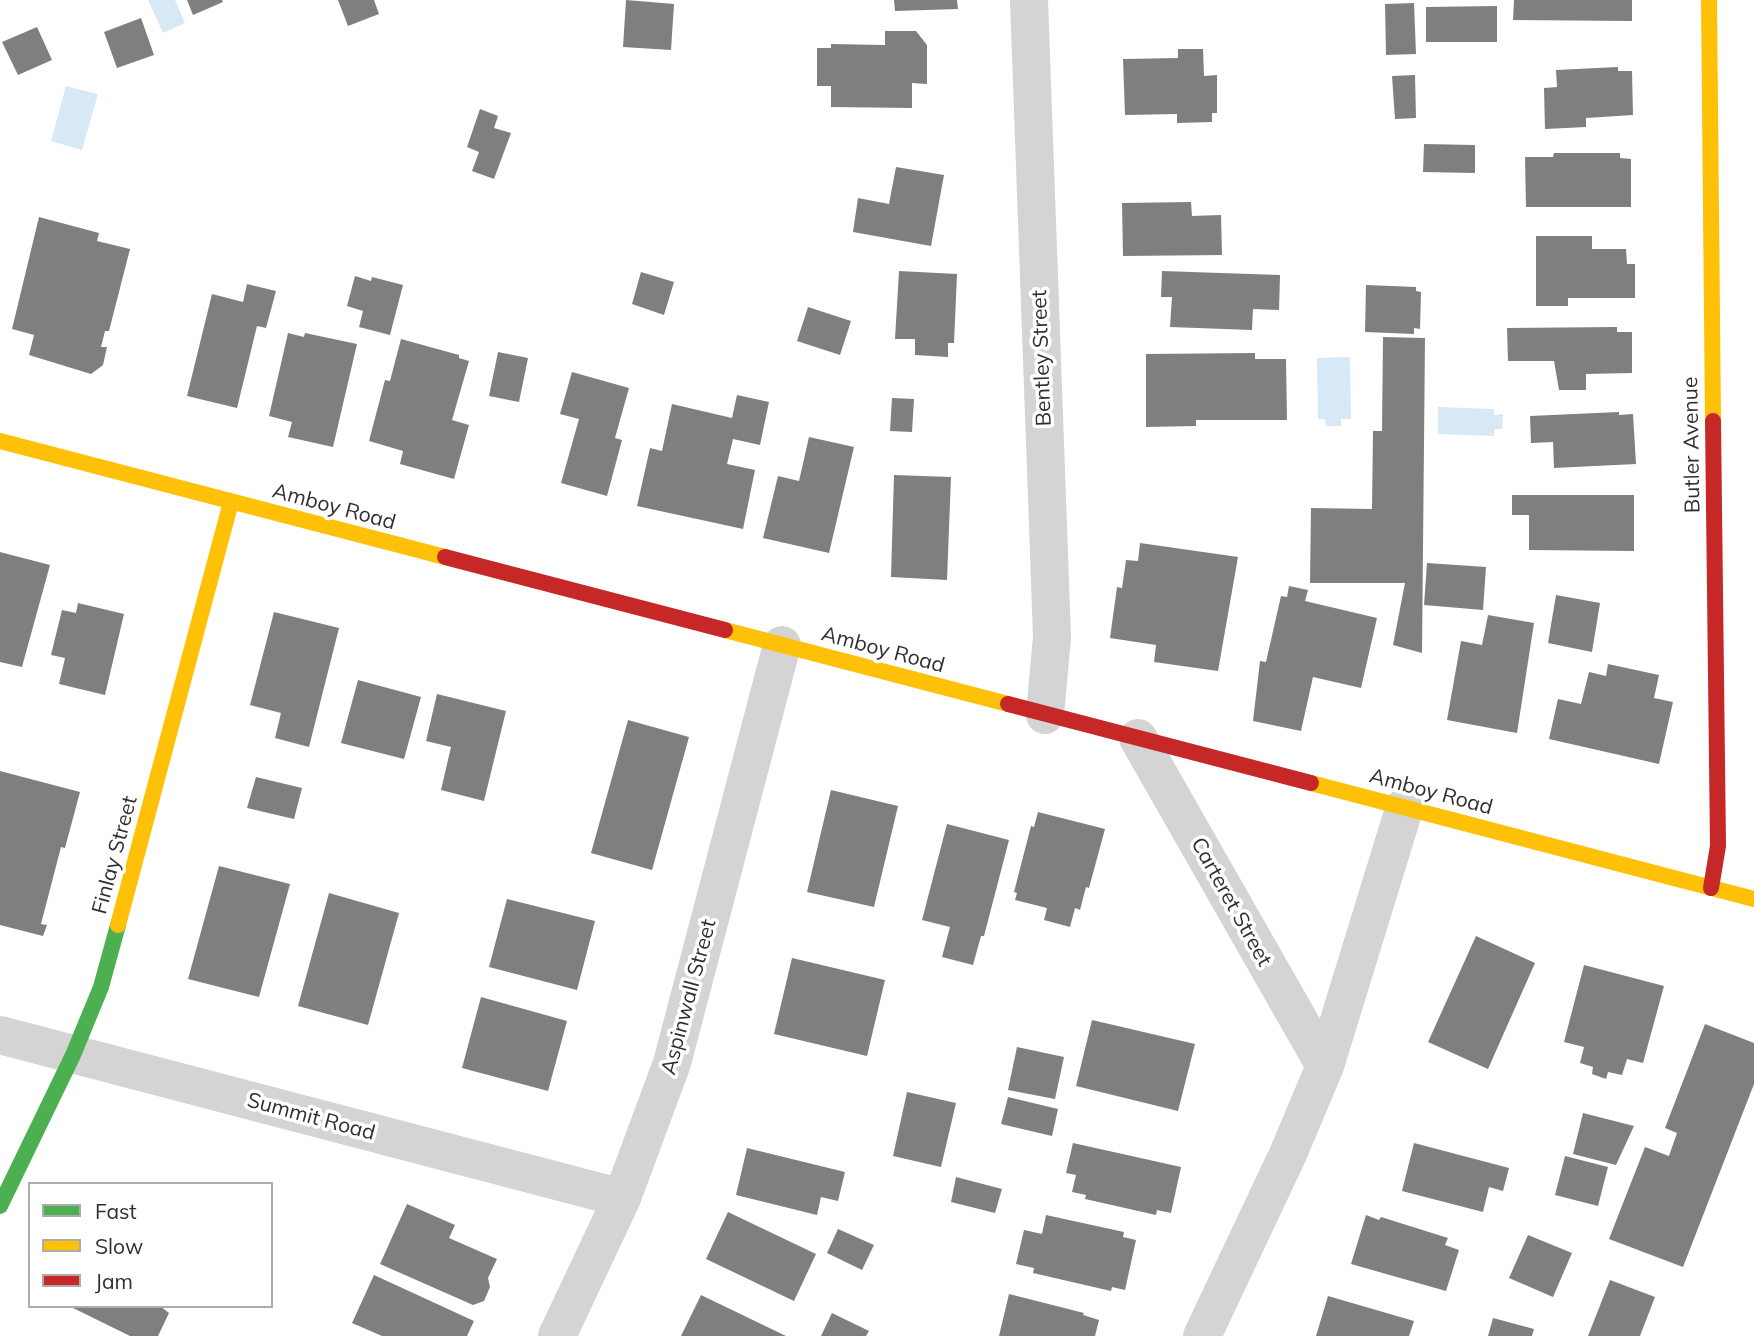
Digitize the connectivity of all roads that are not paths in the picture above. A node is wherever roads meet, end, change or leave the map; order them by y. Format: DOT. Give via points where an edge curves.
graph roads {
  1 [pos="1029,0"];
  2 [pos="1709,0"];
  3 [pos="0,441"];
  4 [pos="231,502"];
  5 [pos="782,645"];
  6 [pos="1045,715"];
  7 [pos="1138,738"];
  8 [pos="1405,806"];
  9 [pos="1711,888"];
  10 [pos="1754,899"];
  11 [pos="0,1035"];
  12 [pos="73,1055"];
  13 [pos="1325,1066"];
  14 [pos="622,1198"];
  15 [pos="0,1206"];
  16 [pos="558,1336"];
  17 [pos="1202,1336"];
  1 -- 6 [label="street, Bentley Street" via="1052,637"];
  2 -- 9 [label="street, Butler Avenue" via="1718,846"];
  3 -- 4 [label="street, Amboy Road"];
  4 -- 5 [label="street, Amboy Road"];
  4 -- 12 [label="street, Finlay Street" via="101,987"];
  5 -- 6 [label="street, Amboy Road"];
  5 -- 14 [label="street, Aspinwall Street" via="672,1063"];
  6 -- 7 [label="street, Amboy Road"];
  7 -- 8 [label="street, Amboy Road"];
  7 -- 13 [label="street, Carteret Street"];
  8 -- 9 [label="street, Amboy Road"];
  8 -- 13 [label="street"];
  9 -- 10 [label="street, Amboy Road"];
  11 -- 12 [label="street, Summit Road"];
  12 -- 14 [label="street, Summit Road"];
  12 -- 15 [label="street, Finlay Street"];
  13 -- 17 [label="street"];
  14 -- 16 [label="street, Aspinwall Street"];
}
